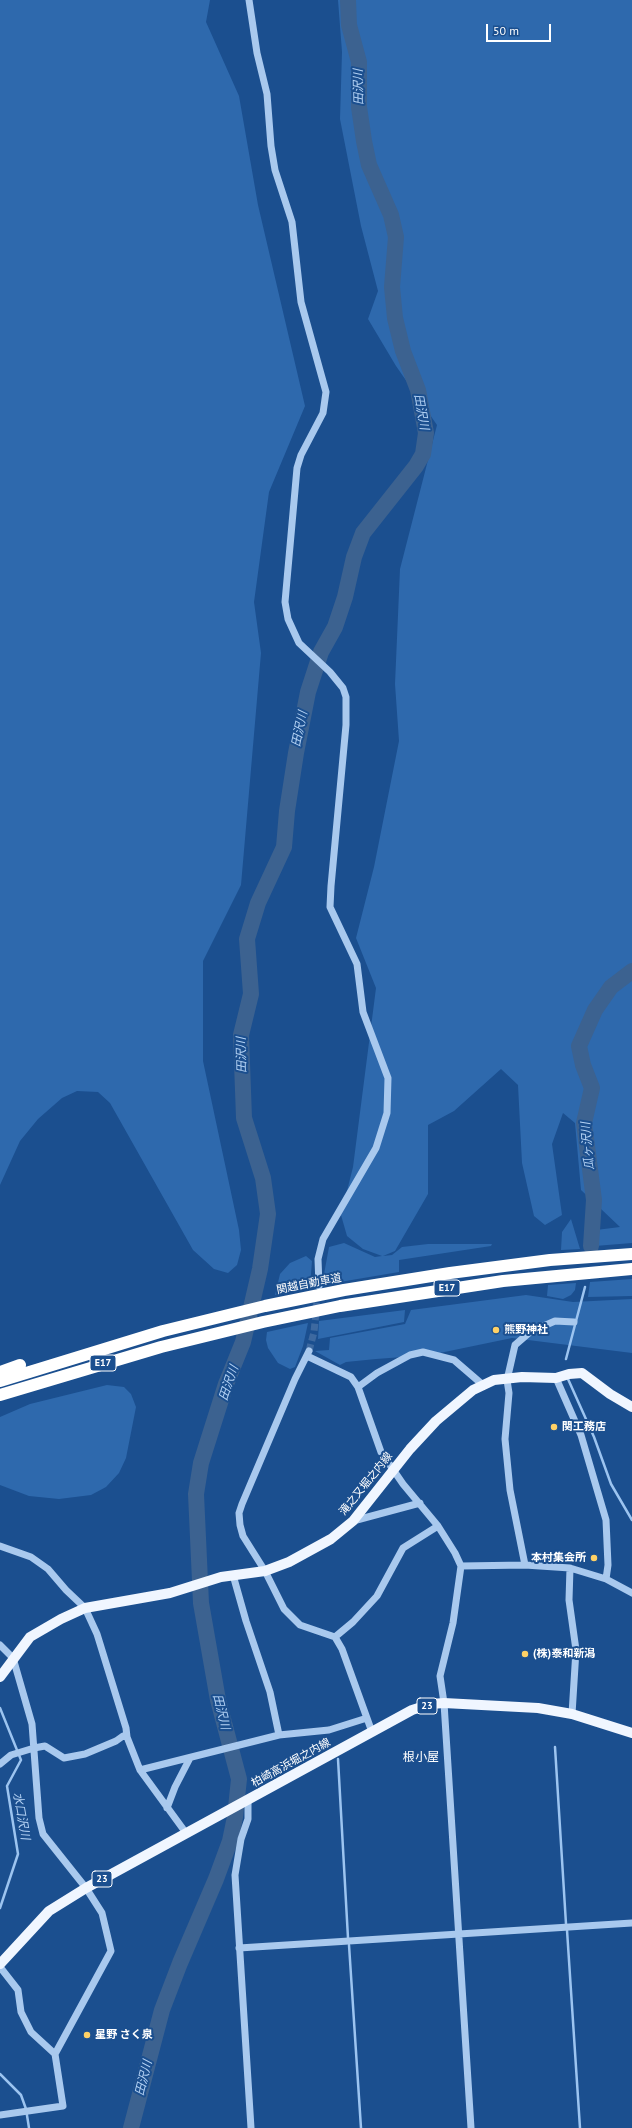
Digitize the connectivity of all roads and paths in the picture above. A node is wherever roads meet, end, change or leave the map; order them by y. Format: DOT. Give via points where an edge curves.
graph roads {
  1 [pos="248,0"];
  2 [pos="632,1254"];
  3 [pos="632,1269"];
  4 [pos="319,1286"];
  5 [pos="574,1322"];
  6 [pos="45,1365"];
  7 [pos="0,1372"];
  8 [pos="556,1378"];
  9 [pos="507,1380"];
  10 [pos="0,1381"];
  11 [pos="483,1385"];
  12 [pos="358,1387"];
  13 [pos="0,1395"];
  14 [pos="632,1407"];
  15 [pos="393,1470"];
  16 [pos="420,1504"];
  17 [pos="353,1521"];
  18 [pos="438,1526"];
  19 [pos="0,1546"];
  20 [pos="525,1565"];
  21 [pos="461,1566"];
  22 [pos="570,1568"];
  23 [pos="265,1571"];
  24 [pos="233,1575"];
  25 [pos="606,1579"];
  26 [pos="632,1593"];
  27 [pos="85,1608"];
  28 [pos="335,1637"];
  29 [pos="0,1645"];
  30 [pos="13,1658"];
  31 [pos="0,1677"];
  32 [pos="444,1703"];
  33 [pos="572,1714"];
  34 [pos="367,1718"];
  35 [pos="372,1732"];
  36 [pos="632,1733"];
  37 [pos="278,1735"];
  38 [pos="126,1736"];
  39 [pos="34,1748"];
  40 [pos="190,1758"];
  41 [pos="0,1764"];
  42 [pos="140,1770"];
  43 [pos="245,1802"];
  44 [pos="167,1808"];
  45 [pos="186,1833"];
  46 [pos="86,1888"];
  47 [pos="632,1923"];
  48 [pos="458,1933"];
  49 [pos="239,1948"];
  50 [pos="0,1966"];
  51 [pos="54,2054"];
  52 [pos="0,2114"];
  53 [pos="251,2128"];
  54 [pos="471,2128"];
  1 -- 4 [label="street" via="267,94 275,170 292,222 302,302 326,392 323,413 297,468 286,608 292,633 330,672 343,688 346,697 346,725 330,907 357,964 363,1012 388,1078 387,1113 376,1148 323,1240 318,1260"];
  2 -- 6 [label="highway, 関越自動車道 / E17" via="550,1260 344,1290 163,1331"];
  3 -- 13 [label="highway, E17" via="451,1288 340,1306 207,1335 119,1358"];
  5 -- 9 [label="street" via="555,1321 530,1332 516,1345"];
  6 -- 7 [label="highway" via="21,1365"];
  6 -- 10 [label="highway, 関越自動車道 / E17"];
  8 -- 9 [label="main road, 滝之又堀之内線" via="522,1377"];
  8 -- 14 [label="main road, 滝之又堀之内線" via="582,1373"];
  8 -- 25 [label="street" via="581,1435 606,1520"];
  9 -- 11 [label="main road, 滝之又堀之内線" via="494,1380"];
  9 -- 20 [label="street" via="509,1393 505,1440 510,1490"];
  11 -- 12 [label="street" via="454,1360 423,1352 410,1355 376,1373"];
  11 -- 15 [label="main road, 滝之又堀之内線" via="436,1420"];
  12 -- 15 [label="street" via="380,1452"];
  12 -- 23 [label="street" via="351,1377 308,1354 294,1379 239,1513 243,1536"];
  15 -- 16 [label="street"];
  15 -- 17 [label="main road, 滝之又堀之内線"];
  16 -- 17 [label="street"];
  16 -- 18 [label="street"];
  17 -- 23 [label="main road, 滝之又堀之内線" via="331,1539 289,1562"];
  18 -- 21 [label="street"];
  18 -- 28 [label="street" via="403,1548 377,1596"];
  19 -- 27 [label="street" via="31,1557 48,1569"];
  20 -- 21 [label="street"];
  20 -- 22 [label="street"];
  21 -- 32 [label="street" via="453,1623 440,1676"];
  22 -- 25 [label="street"];
  22 -- 33 [label="street" via="569,1600 576,1650"];
  23 -- 24 [label="main road, 滝之又堀之内線"];
  23 -- 28 [label="street" via="284,1610 293,1620 300,1625"];
  24 -- 27 [label="main road, 滝之又堀之内線" via="177,1591"];
  24 -- 37 [label="street" via="270,1692"];
  25 -- 26 [label="street"];
  27 -- 30 [label="main road, 滝之又堀之内線" via="30,1637"];
  27 -- 38 [label="street" via="97,1634 126,1728"];
  28 -- 34 [label="street" via="342,1649"];
  29 -- 30 [label="street"];
  30 -- 31 [label="main road, 滝之又堀之内線"];
  30 -- 39 [label="street" via="32,1724"];
  32 -- 33 [label="main road, 柏崎高浜堀之内線 / 23" via="538,1708"];
  32 -- 35 [label="main road, 柏崎高浜堀之内線 / 23" via="412,1710"];
  32 -- 48 [label="street"];
  33 -- 36 [label="main road, 柏崎高浜堀之内線 / 23"];
  34 -- 35 [label="street"];
  34 -- 37 [label="street" via="329,1730"];
  35 -- 43 [label="main road, 柏崎高浜堀之内線 / 23"];
  37 -- 40 [label="street"];
  38 -- 39 [label="street" via="85,1754 64,1758 45,1746"];
  38 -- 42 [label="street"];
  39 -- 41 [label="street" via="11,1755"];
  39 -- 46 [label="street" via="39,1818 43,1834"];
  40 -- 42 [label="street"];
  40 -- 44 [label="street"];
  42 -- 44 [label="street"];
  43 -- 45 [label="main road, 柏崎高浜堀之内線 / 23"];
  43 -- 49 [label="street" via="248,1819 241,1839 235,1875"];
  44 -- 45 [label="street"];
  45 -- 46 [label="main road, 柏崎高浜堀之内線 / 23"];
  46 -- 50 [label="main road, 柏崎高浜堀之内線 / 23" via="49,1912"];
  46 -- 51 [label="street" via="102,1913 111,1951"];
  47 -- 48 [label="street"];
  48 -- 49 [label="street"];
  48 -- 54 [label="street"];
  49 -- 53 [label="street"];
  50 -- 51 [label="street" via="18,1990 21,2012 31,2032"];
  51 -- 52 [label="street" via="63,2106"];
}
